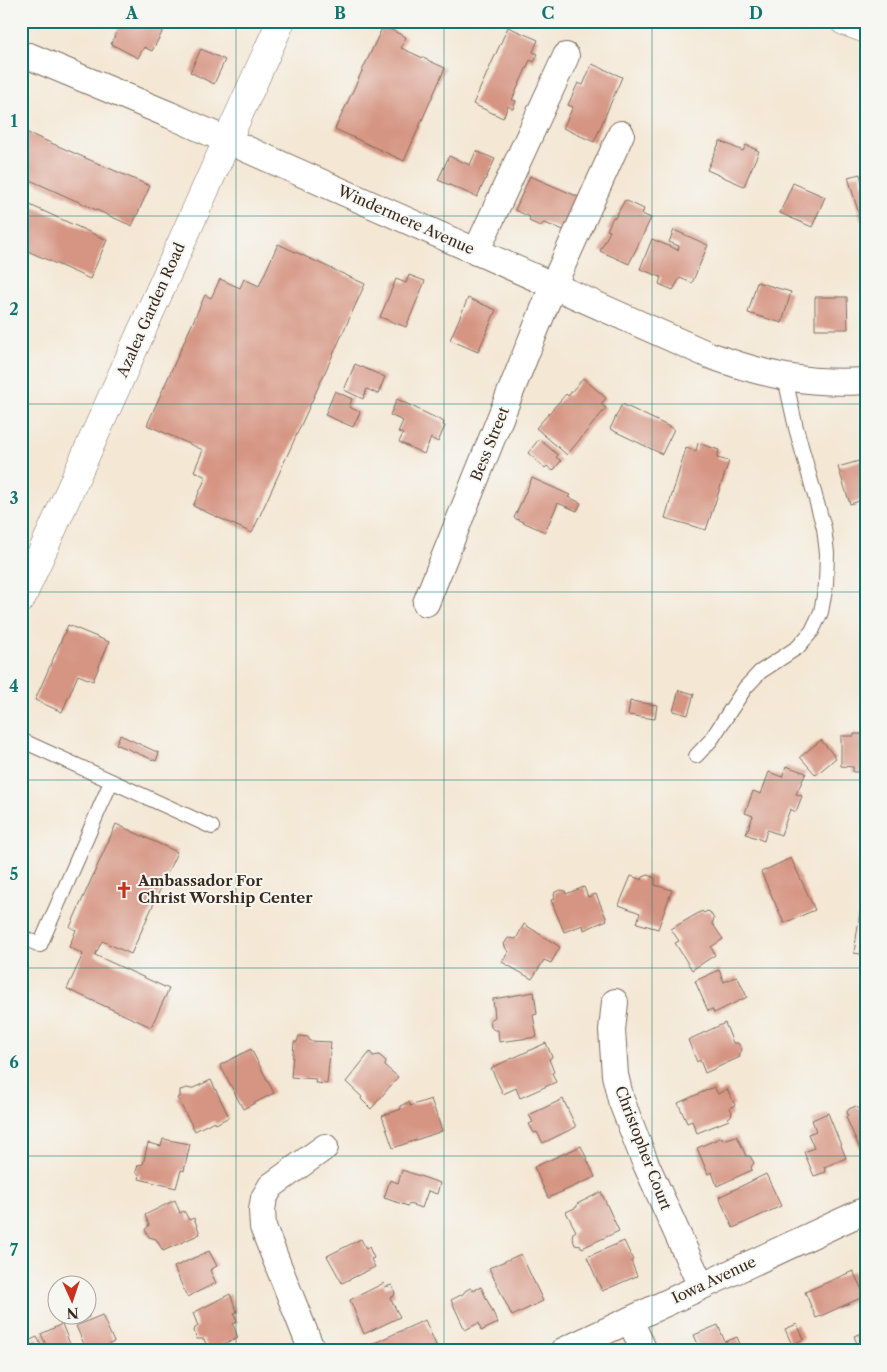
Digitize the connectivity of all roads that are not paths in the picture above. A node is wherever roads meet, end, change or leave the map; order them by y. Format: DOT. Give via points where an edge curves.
graph roads {
  1 [pos="281,21"];
  2 [pos="844,21"];
  3 [pos="866,29"];
  4 [pos="29,56"];
  5 [pos="566,56"];
  6 [pos="621,134"];
  7 [pos="227,140"];
  8 [pos="476,252"];
  9 [pos="553,286"];
  10 [pos="785,378"];
  11 [pos="866,381"];
  12 [pos="21,599"];
  13 [pos="426,603"];
  14 [pos="21,740"];
  15 [pos="696,756"];
  16 [pos="111,782"];
  17 [pos="212,827"];
  18 [pos="21,937"];
  19 [pos="615,1002"];
  20 [pos="324,1147"];
  21 [pos="866,1210"];
  22 [pos="701,1286"];
  23 [pos="630,1320"];
  24 [pos="312,1351"];
  25 [pos="563,1351"];
  26 [pos="644,1351"];
  1 -- 7 [label="main road, Azalea Garden Road"];
  2 -- 3 [label="main road"];
  4 -- 7 [label="street, Windermere Avenue"];
  5 -- 8 [label="street"];
  6 -- 9 [label="street, Bess Street"];
  7 -- 8 [label="street, Windermere Avenue"];
  7 -- 12 [label="main road, Azalea Garden Road"];
  8 -- 9 [label="street, Windermere Avenue"];
  9 -- 10 [label="street, Windermere Avenue" via="710,355 743,368"];
  9 -- 13 [label="street, Bess Street"];
  10 -- 11 [label="street, Windermere Avenue" via="824,382"];
  10 -- 15 [label="lane" via="824,528 826,585 821,612 812,631 798,647 760,672 745,688 711,740"];
  14 -- 16 [label="lane"];
  16 -- 17 [label="lane"];
  16 -- 18 [label="lane" via="40,945"];
  19 -- 22 [label="street, Christopher Court" via="612,1030 620,1100"];
  20 -- 24 [label="street" via="271,1186 262,1210 263,1227"];
  21 -- 22 [label="street, Iowa Avenue"];
  22 -- 23 [label="street, Iowa Avenue"];
  23 -- 25 [label="street, Iowa Avenue"];
  23 -- 26 [label="street"];
}
